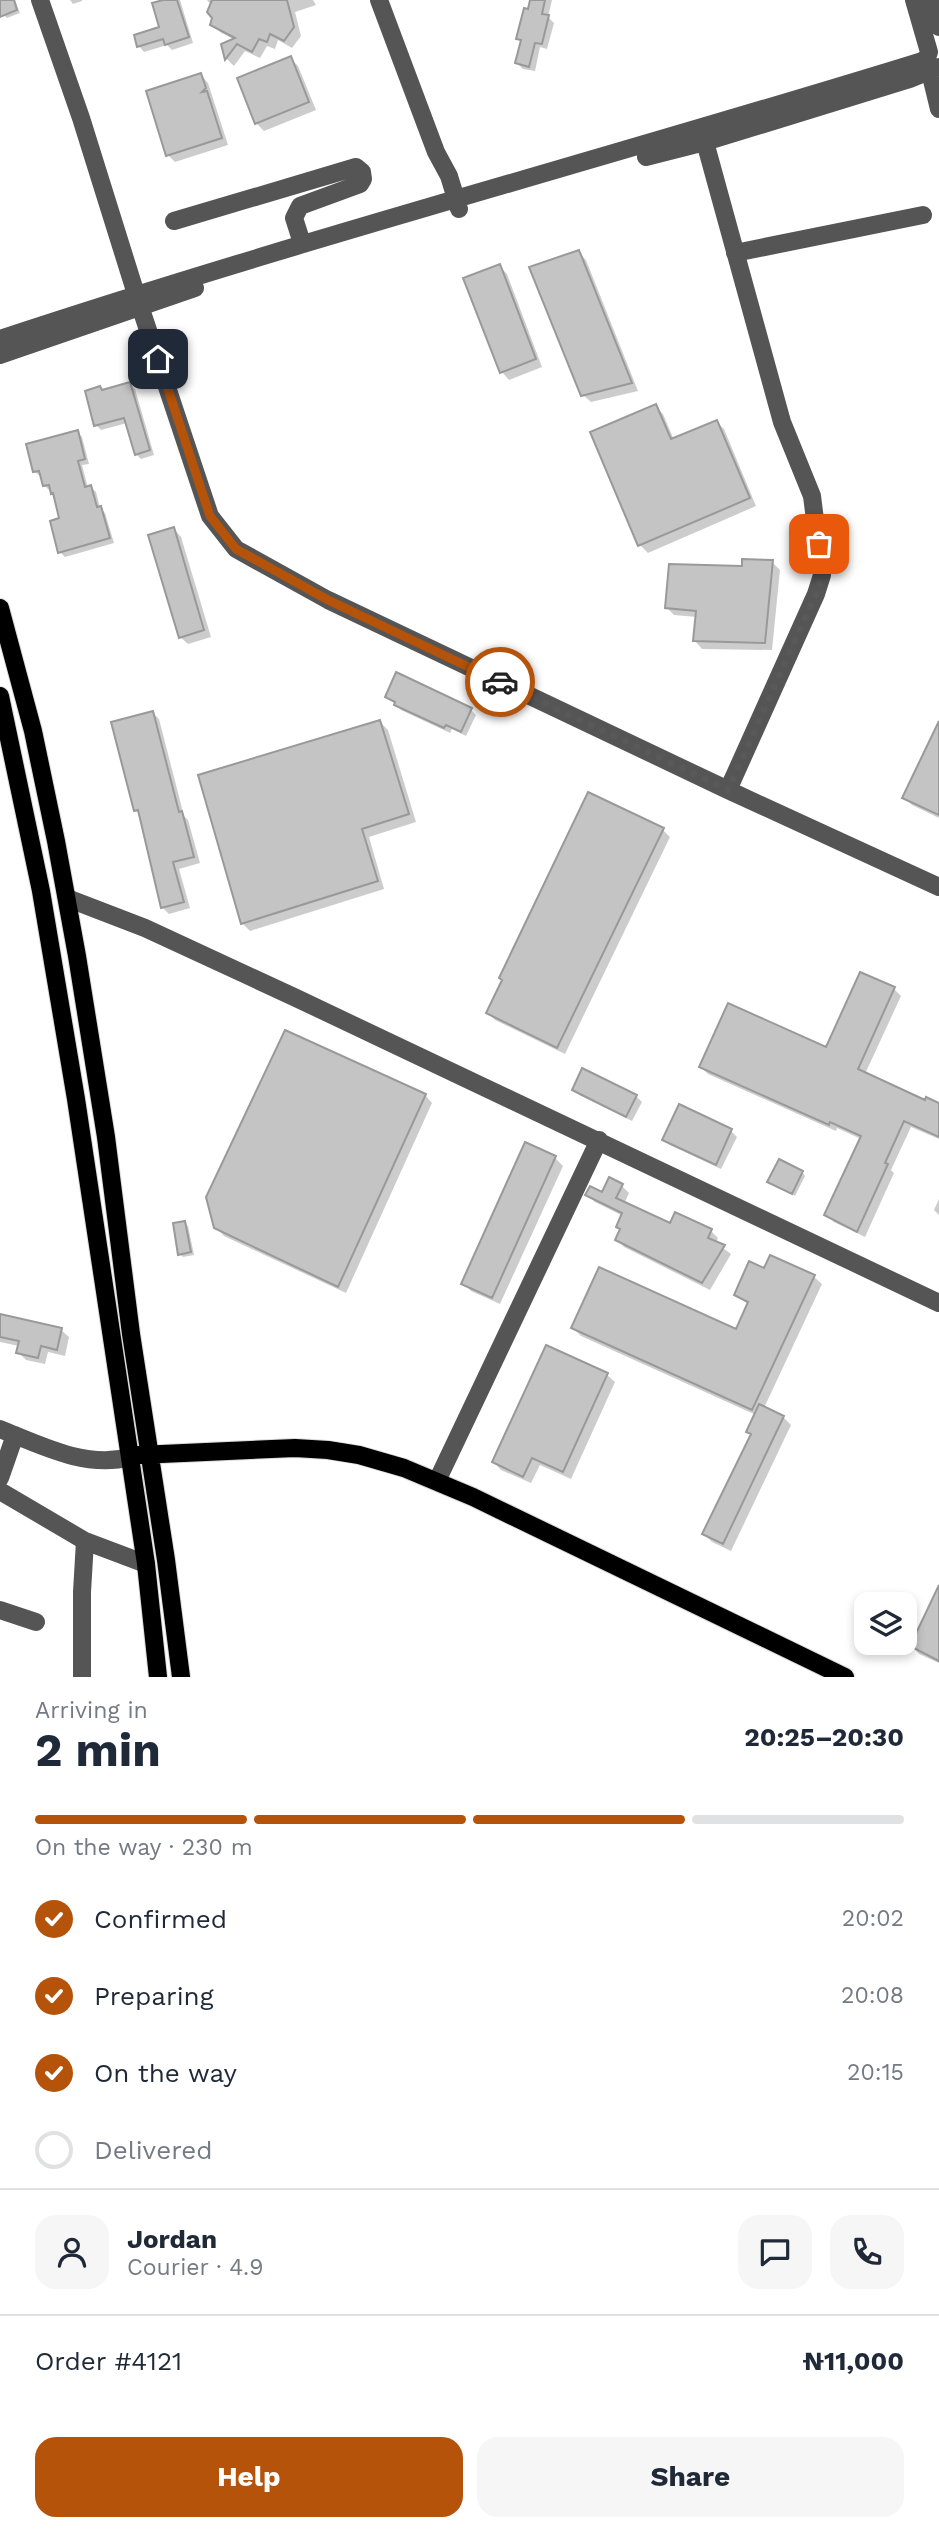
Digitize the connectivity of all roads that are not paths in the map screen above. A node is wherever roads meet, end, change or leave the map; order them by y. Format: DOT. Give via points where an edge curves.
graph roads {
  1 [pos="40,0"];
  2 [pos="379,0"];
  3 [pos="914,0"];
  4 [pos="930,0"];
  5 [pos="939,27"];
  6 [pos="934,69"];
  7 [pos="939,109"];
  8 [pos="705,142"];
  9 [pos="458,204"];
  10 [pos="923,215"];
  11 [pos="174,221"];
  12 [pos="302,243"];
  13 [pos="735,253"];
  14 [pos="138,300"];
  15 [pos="0,339"];
  16 [pos="0,355"];
  17 [pos="0,608"];
  18 [pos="0,696"];
  19 [pos="728,790"];
  20 [pos="939,887"];
  21 [pos="67,898"];
  22 [pos="599,1140"];
  23 [pos="939,1303"];
  24 [pos="7,1432"];
  25 [pos="149,1453"];
  26 [pos="130,1457"];
  27 [pos="0,1478"];
  28 [pos="437,1481"];
  29 [pos="0,1491"];
  30 [pos="85,1541"];
  31 [pos="146,1564"];
  32 [pos="0,1610"];
  33 [pos="36,1622"];
  34 [pos="82,1677"];
  35 [pos="158,1677"];
  36 [pos="181,1677"];
  37 [pos="845,1677"];
  1 -- 14 [label="street"];
  2 -- 9 [label="street"];
  3 -- 9 [label="street" via="929,52 922,61"];
  4 -- 5 [label="street"];
  6 -- 7 [label="street"];
  6 -- 8 [label="street"];
  8 -- 9 [label="street"];
  8 -- 13 [label="street"];
  9 -- 12 [label="street"];
  9 -- 14 [label="street" via="307,253"];
  10 -- 13 [label="street"];
  11 -- 12 [label="street" via="356,167 362,172 360,184 300,206 294,218"];
  12 -- 14 [label="street"];
  13 -- 19 [label="street" via="782,422 811,496 822,575"];
  14 -- 15 [label="street"];
  14 -- 16 [label="street"];
  14 -- 19 [label="street" via="210,516 236,549 328,600"];
  17 -- 21 [label="main road" via="33,731"];
  18 -- 26 [label="main road" via="41,891"];
  19 -- 20 [label="street"];
  21 -- 22 [label="street" via="145,928"];
  21 -- 25 [label="main road" via="106,1137"];
  22 -- 23 [label="street"];
  22 -- 28 [label="street"];
  24 -- 26 [label="street" via="65,1454 105,1460"];
  24 -- 27 [label="street"];
  25 -- 26 [label="main road"];
  25 -- 28 [label="main road" via="328,1450 381,1461"];
  25 -- 36 [label="main road"];
  26 -- 31 [label="main road"];
  28 -- 37 [label="main road"];
  29 -- 30 [label="street"];
  30 -- 31 [label="street"];
  30 -- 34 [label="street"];
  31 -- 35 [label="main road"];
  32 -- 33 [label="street"];
}
